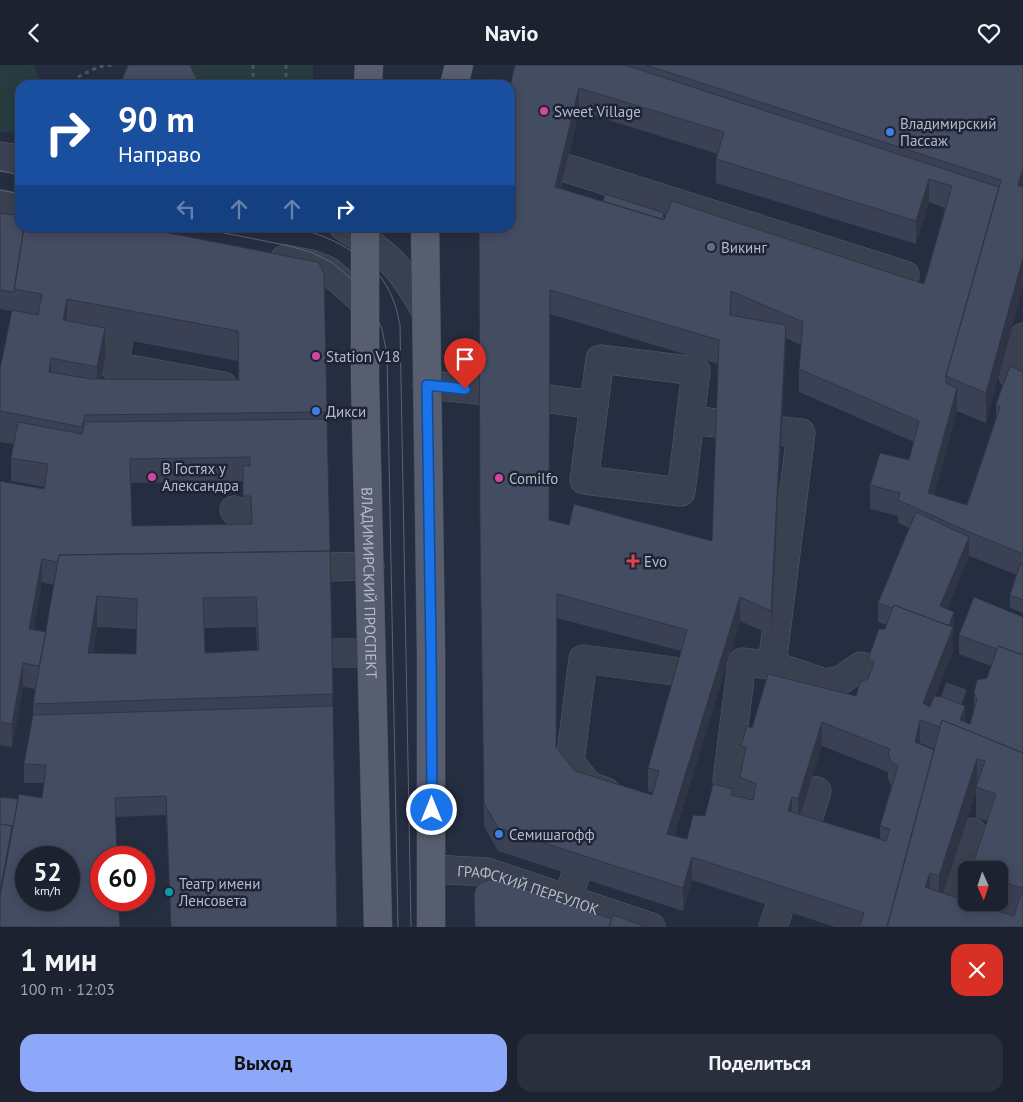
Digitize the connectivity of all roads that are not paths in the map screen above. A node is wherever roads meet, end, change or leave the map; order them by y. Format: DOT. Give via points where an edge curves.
graph roads {
  1 [pos="369,65"];
  2 [pos="459,65"];
  3 [pos="368,80"];
  4 [pos="455,80"];
  5 [pos="0,156"];
  6 [pos="15,158"];
  7 [pos="566,168"];
  8 [pos="0,204"];
  9 [pos="15,207"];
  10 [pos="358,232"];
  11 [pos="359,232"];
  12 [pos="425,232"];
  13 [pos="258,254"];
  14 [pos="905,275"];
  15 [pos="365,303"];
  16 [pos="426,312"];
  17 [pos="1023,337"];
  18 [pos="119,339"];
  19 [pos="1023,379"];
  20 [pos="427,385"];
  21 [pos="223,386"];
  22 [pos="479,390"];
  23 [pos="550,399"];
  24 [pos="594,405"];
  25 [pos="690,419"];
  26 [pos="717,423"];
  27 [pos="782,431"];
  28 [pos="234,510"];
  29 [pos="251,532"];
  30 [pos="370,566"];
  31 [pos="329,567"];
  32 [pos="331,653"];
  33 [pos="370,653"];
  34 [pos="772,665"];
  35 [pos="873,670"];
  36 [pos="681,672"];
  37 [pos="744,781"];
  38 [pos="808,790"];
  39 [pos="629,799"];
  40 [pos="972,832"];
  41 [pos="802,838"];
  42 [pos="432,869"];
  43 [pos="974,918"];
  44 [pos="378,927"];
  45 [pos="431,927"];
  46 [pos="651,927"];
  1 -- 3 [label="main road"];
  2 -- 4 [label="main road"];
  5 -- 6 [label="street"];
  7 -- 14 [label="street"];
  8 -- 9 [label="street"];
  10 -- 15 [label="main road, ВЛАДИМИРСКИЙ ПРОСПЕКТ"];
  11 -- 16 [label="street" via="389,257 410,282"];
  12 -- 16 [label="main road"];
  13 -- 15 [label="street" via="311,264 329,271"];
  15 -- 30 [label="main road, ВЛАДИМИРСКИЙ ПРОСПЕКТ"];
  16 -- 20 [label="main road"];
  17 -- 19 [label="street" via="1012,375"];
  18 -- 21 [label="street" via="114,366"];
  20 -- 22 [label="street"];
  20 -- 42 [label="main road"];
  23 -- 24 [label="street"];
  24 -- 25 [label="street" via="600,359 696,371"];
  24 -- 25 [label="street" via="584,480 681,492"];
  25 -- 26 [label="street"];
  27 -- 34 [label="street" via="801,433"];
  28 -- 29 [label="street"];
  30 -- 31 [label="street"];
  30 -- 33 [label="main road, ВЛАДИМИРСКИЙ ПРОСПЕКТ"];
  32 -- 33 [label="street"];
  33 -- 44 [label="main road, ВЛАДИМИРСКИЙ ПРОСПЕКТ"];
  34 -- 35 [label="street" via="825,683 841,680 861,665"];
  34 -- 37 [label="street" via="742,662 731,678 727,780"];
  36 -- 39 [label="street" via="583,659 570,762 600,796"];
  38 -- 41 [label="street" via="818,791"];
  40 -- 43 [label="street" via="944,916"];
  42 -- 45 [label="main road"];
  42 -- 46 [label="street, ГРАФСКИЙ ПЕРЕУЛОК" via="487,872 572,888"];
}
